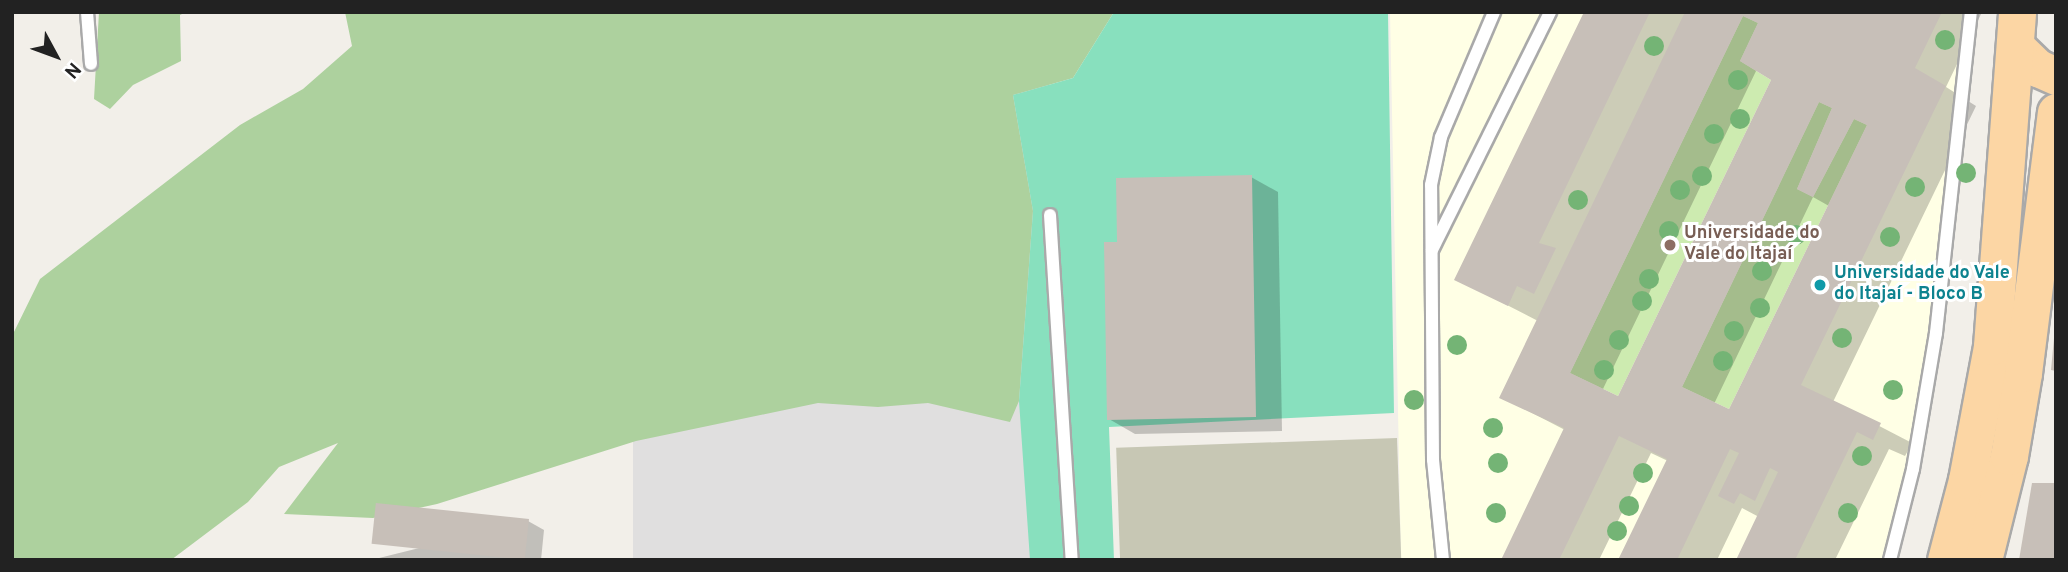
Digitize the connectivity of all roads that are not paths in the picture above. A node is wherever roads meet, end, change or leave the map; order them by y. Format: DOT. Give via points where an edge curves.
graph roads {
  1 [pos="87,12"];
  2 [pos="1494,12"];
  3 [pos="1550,12"];
  4 [pos="1972,12"];
  5 [pos="2016,29"];
  6 [pos="91,64"];
  7 [pos="2056,76"];
  8 [pos="2056,112"];
  9 [pos="1050,215"];
  10 [pos="1430,253"];
  11 [pos="1072,560"];
  12 [pos="1443,560"];
  13 [pos="1890,560"];
  14 [pos="1946,560"];
  15 [pos="1983,560"];
  1 -- 6 [label="lane"];
  2 -- 10 [label="lane" via="1441,137 1431,185"];
  3 -- 10 [label="lane"];
  4 -- 13 [label="lane" via="1936,333 1913,469"];
  5 -- 7 [label="main road" via="2038,68"];
  5 -- 14 [label="main road" via="1992,346 1970,468"];
  8 -- 15 [label="main road" via="2023,373 2009,456"];
  9 -- 11 [label="lane"];
  10 -- 12 [label="lane" via="1433,460"];
}
